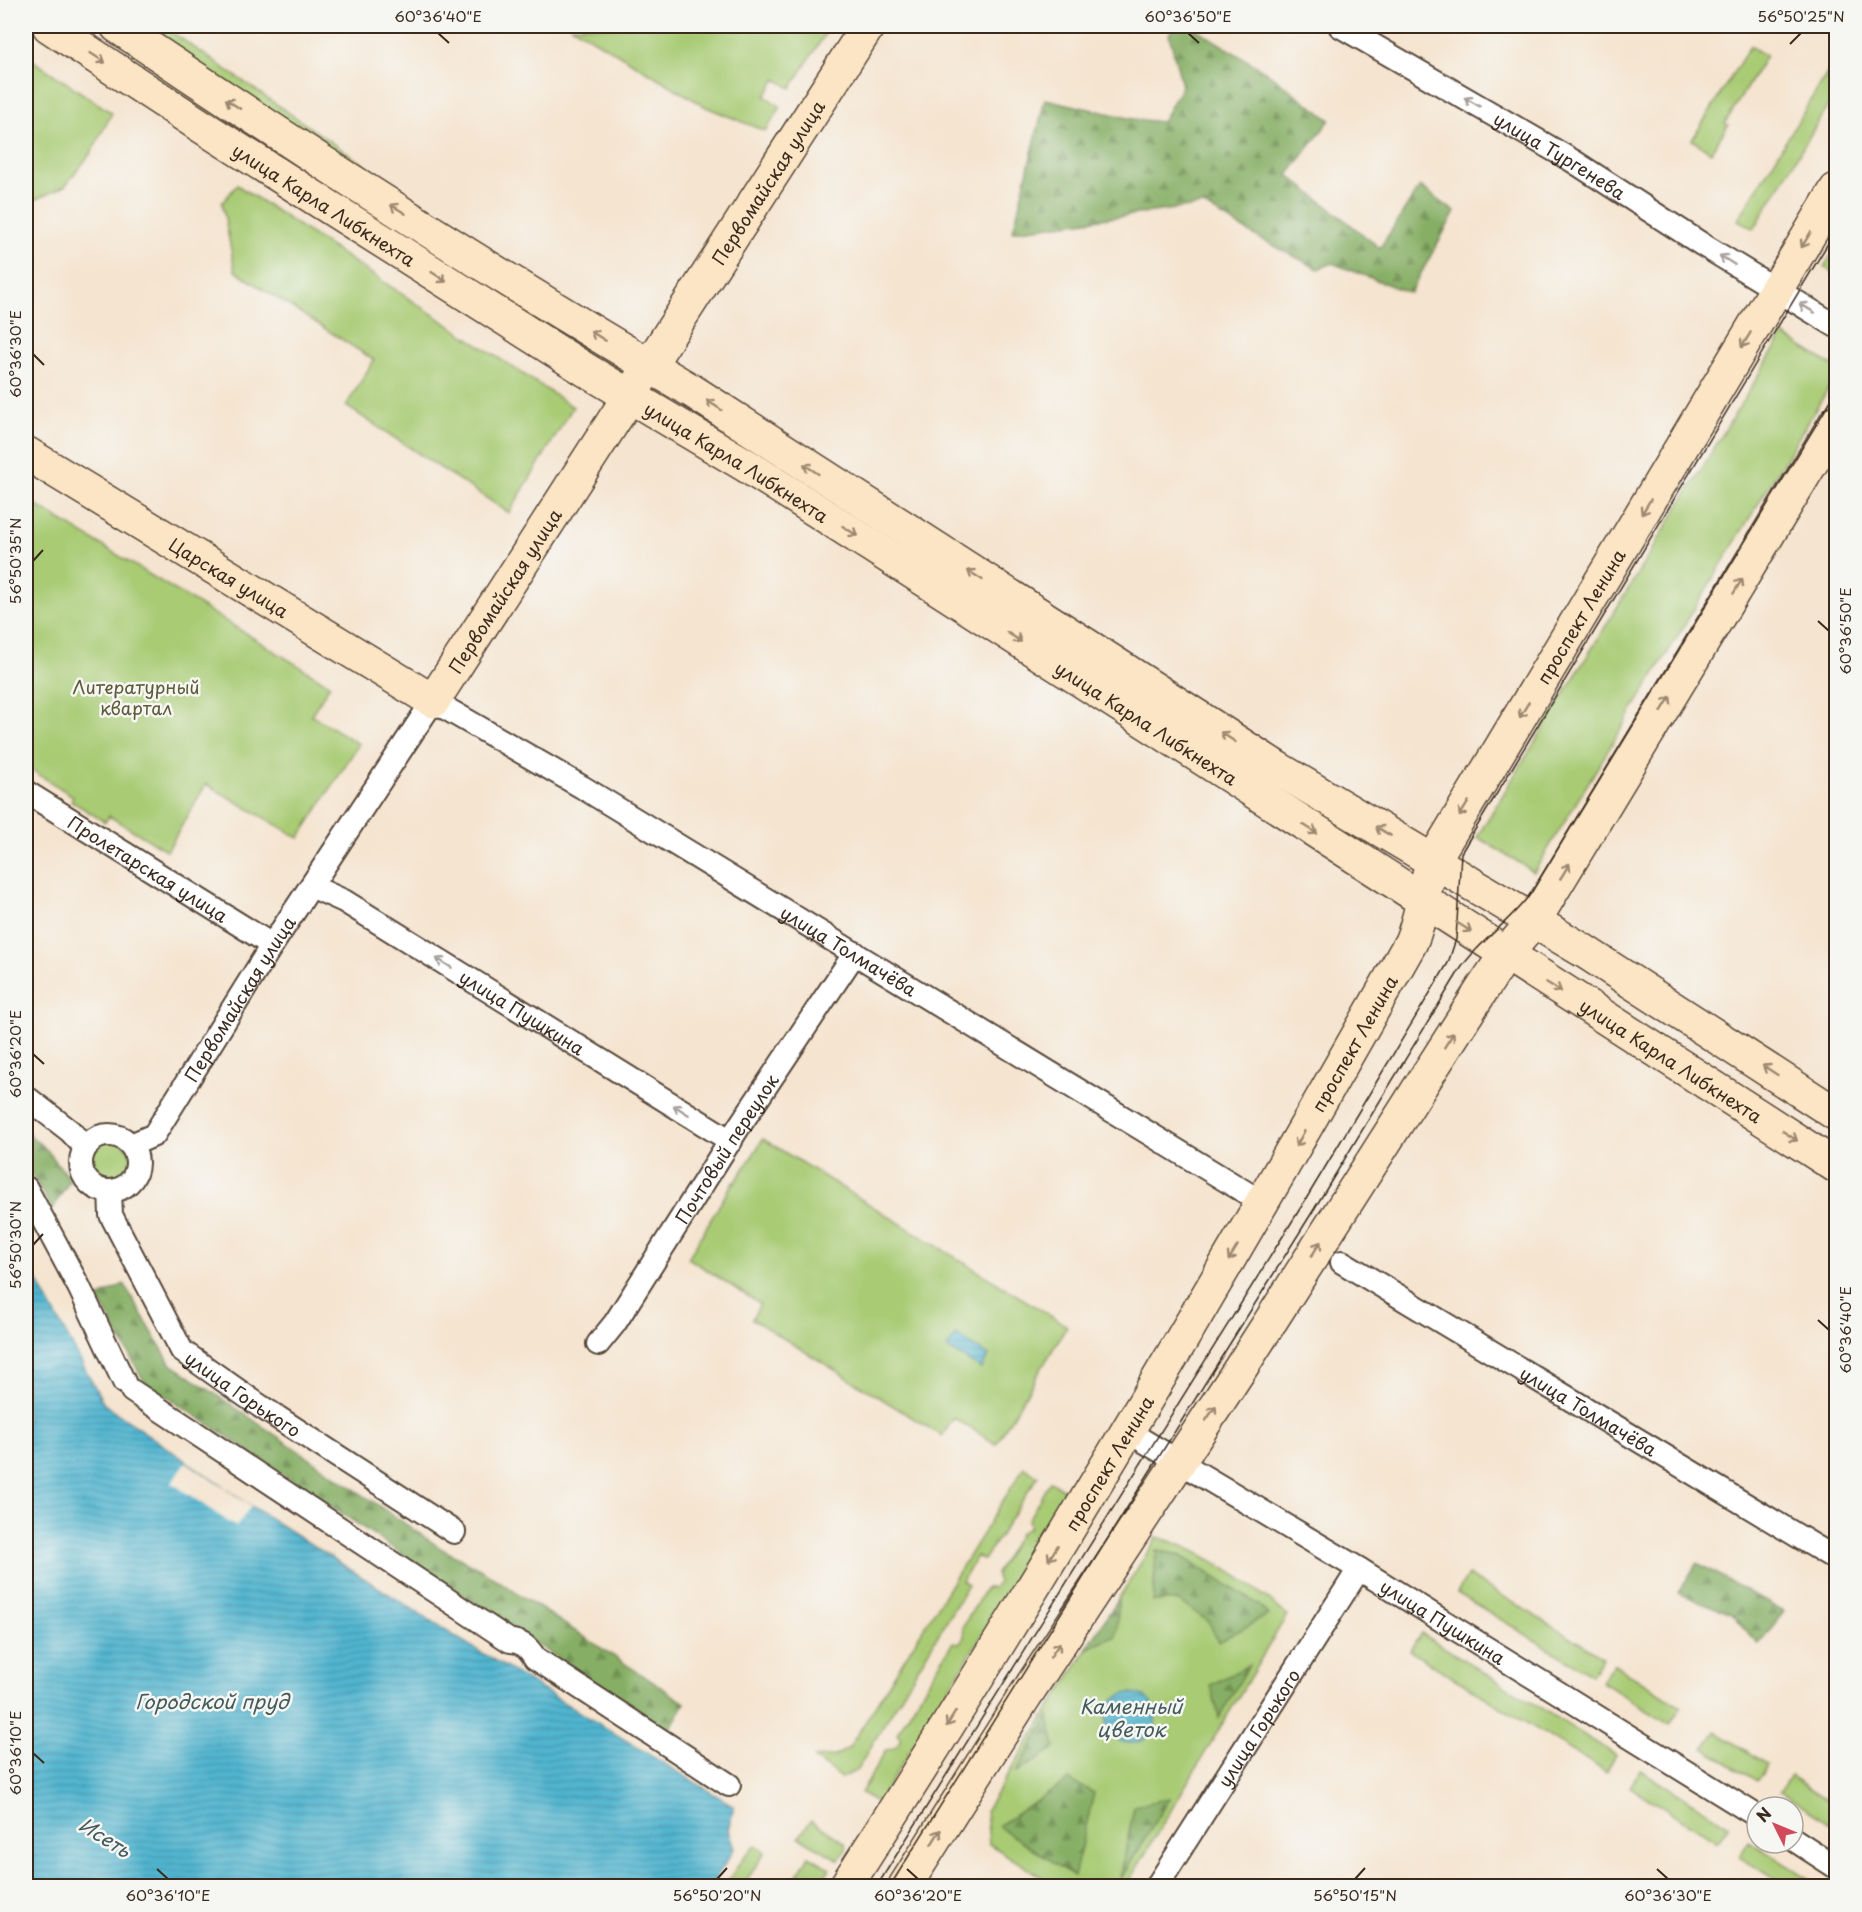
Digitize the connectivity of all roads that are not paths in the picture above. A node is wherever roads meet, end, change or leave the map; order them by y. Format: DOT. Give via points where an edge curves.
graph roads {
  1 [pos="49,26"];
  2 [pos="117,26"];
  3 [pos="868,26"];
  4 [pos="1340,26"];
  5 [pos="1836,190"];
  6 [pos="1777,290"];
  7 [pos="1836,326"];
  8 [pos="649,365"];
  9 [pos="629,397"];
  10 [pos="1836,422"];
  11 [pos="26,453"];
  12 [pos="433,701"];
  13 [pos="26,792"];
  14 [pos="1433,861"];
  15 [pos="313,887"];
  16 [pos="1423,900"];
  17 [pos="1534,921"];
  18 [pos="272,945"];
  19 [pos="855,953"];
  20 [pos="1506,954"];
  21 [pos="26,1097"];
  22 [pos="1836,1114"];
  23 [pos="731,1141"];
  24 [pos="131,1145"];
  25 [pos="85,1147"];
  26 [pos="1836,1167"];
  27 [pos="26,1188"];
  28 [pos="110,1191"];
  29 [pos="1263,1203"];
  30 [pos="1342,1262"];
  31 [pos="597,1344"];
  32 [pos="1127,1431"];
  33 [pos="1178,1461"];
  34 [pos="454,1532"];
  35 [pos="1836,1559"];
  36 [pos="1359,1569"];
  37 [pos="729,1785"];
  38 [pos="1745,1809"];
  39 [pos="1805,1847"];
  40 [pos="1836,1867"];
  41 [pos="846,1887"];
  42 [pos="905,1887"];
  43 [pos="1157,1887"];
  1 -- 9 [label="main road, улица Карла Либкнехта, one-way"];
  8 -- 2 [label="main road, улица Карла Либкнехта, one-way" via="255,119"];
  3 -- 8 [label="main road, Первомайская улица"];
  6 -- 4 [label="street, улица Тургенева, one-way" via="1573,161"];
  5 -- 6 [label="main road, проспект Ленина, one-way"];
  7 -- 6 [label="street, улица Тургенева, one-way"];
  6 -- 14 [label="main road, проспект Ленина, one-way"];
  8 -- 9 [label="main road, Первомайская улица"];
  14 -- 8 [label="main road, улица Карла Либкнехта, one-way" via="1277,768"];
  9 -- 12 [label="main road, Первомайская улица"];
  9 -- 16 [label="main road, улица Карла Либкнехта, one-way" via="757,472"];
  17 -- 10 [label="main road, one-way"];
  11 -- 12 [label="main road, Царская улица"];
  12 -- 15 [label="street, Первомайская улица"];
  12 -- 19 [label="street, улица Толмачёва"];
  13 -- 18 [label="street, Пролетарская улица"];
  14 -- 16 [label="main road, проспект Ленина"];
  14 -- 17 [label="main road, улица Карла Либкнехта"];
  15 -- 18 [label="street, Первомайская улица"];
  23 -- 15 [label="street, улица Пушкина, one-way" via="344,900"];
  16 -- 20 [label="main road, улица Карла Либкнехта, one-way"];
  16 -- 29 [label="main road, проспект Ленина, one-way" via="1422,917 1411,942"];
  17 -- 20 [label="main road"];
  22 -- 17 [label="main road, one-way"];
  18 -- 24 [label="street, Первомайская улица" via="154,1135"];
  19 -- 23 [label="street, Почтовый переулок"];
  19 -- 29 [label="street, улица Толмачёва"];
  20 -- 26 [label="main road, улица Карла Либкнехта, one-way"];
  33 -- 20 [label="main road, one-way"];
  21 -- 25 [label="street"];
  23 -- 31 [label="street, Почтовый переулок" via="615,1323"];
  24 -- 25 [label="street" via="108,1135 99,1136"];
  24 -- 28 [label="street" via="136,1171 127,1185"];
  25 -- 28 [label="street" via="81,1155 82,1173 93,1187"];
  27 -- 37 [label="street" via="128,1386 510,1641 518,1641 535,1658"];
  28 -- 34 [label="street, улица Горького" via="111,1215 182,1351"];
  29 -- 32 [label="main road, проспект Ленина, one-way"];
  30 -- 35 [label="street, улица Толмачёва"];
  32 -- 33 [label="street, улица Пушкина"];
  32 -- 41 [label="main road, проспект Ленина, one-way"];
  33 -- 36 [label="street, улица Пушкина"];
  42 -- 33 [label="main road, one-way"];
  36 -- 38 [label="street, улица Пушкина"];
  36 -- 43 [label="street, улица Горького"];
  39 -- 40 [label="street"];
}
